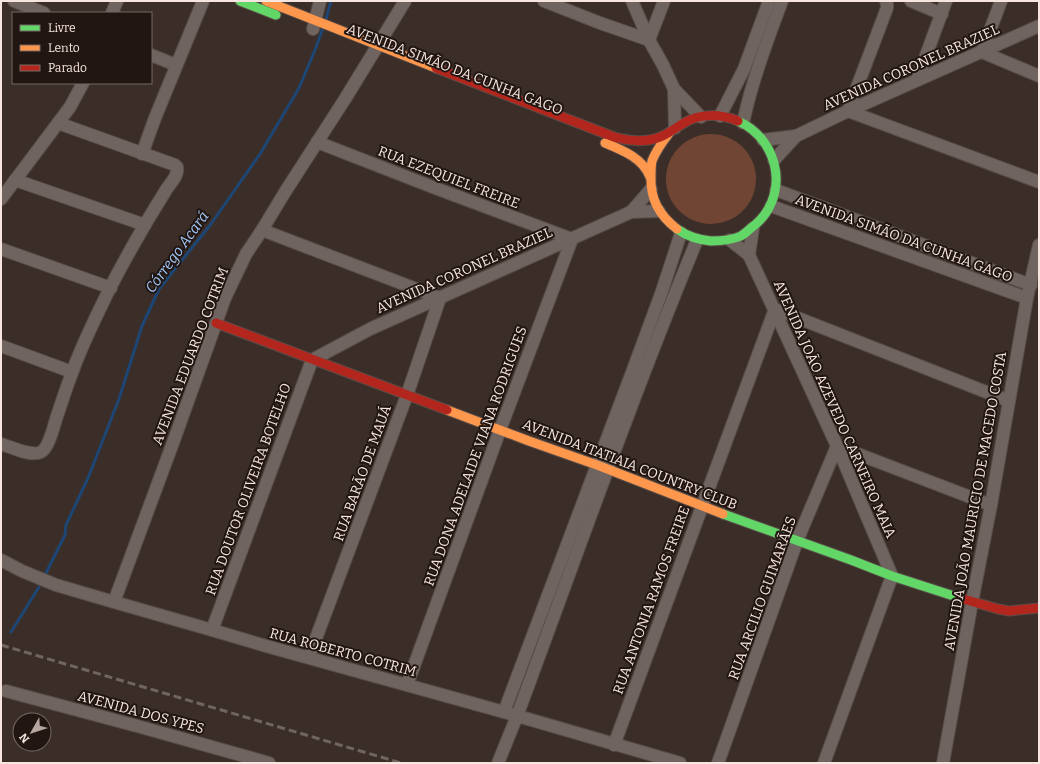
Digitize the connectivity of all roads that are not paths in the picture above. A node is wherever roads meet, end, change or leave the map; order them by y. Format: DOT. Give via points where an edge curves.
graph roads {
  1 [pos="14,1"];
  2 [pos="117,1"];
  3 [pos="203,1"];
  4 [pos="240,1"];
  5 [pos="266,1"];
  6 [pos="320,1"];
  7 [pos="405,1"];
  8 [pos="544,1"];
  9 [pos="632,1"];
  10 [pos="664,1"];
  11 [pos="769,1"];
  12 [pos="782,1"];
  13 [pos="886,1"];
  14 [pos="911,1"];
  15 [pos="946,1"];
  16 [pos="1001,1"];
  17 [pos="42,12"];
  18 [pos="112,12"];
  19 [pos="942,14"];
  20 [pos="284,18"];
  21 [pos="1039,26"];
  22 [pos="315,27"];
  23 [pos="649,40"];
  24 [pos="375,51"];
  25 [pos="982,52"];
  26 [pos="152,55"];
  27 [pos="396,62"];
  28 [pos="176,65"];
  29 [pos="1039,76"];
  30 [pos="456,80"];
  31 [pos="917,80"];
  32 [pos="82,84"];
  33 [pos="674,89"];
  34 [pos="848,111"];
  35 [pos="720,116"];
  36 [pos="701,117"];
  37 [pos="58,123"];
  38 [pos="743,123"];
  39 [pos="673,130"];
  40 [pos="796,136"];
  41 [pos="763,140"];
  42 [pos="317,142"];
  43 [pos="618,143"];
  44 [pos="142,154"];
  45 [pos="774,160"];
  46 [pos="15,180"];
  47 [pos="1039,182"];
  48 [pos="651,183"];
  49 [pos="776,190"];
  50 [pos="1,199"];
  51 [pos="771,206"];
  52 [pos="824,208"];
  53 [pos="660,211"];
  54 [pos="631,212"];
  55 [pos="818,224"];
  56 [pos="145,225"];
  57 [pos="753,228"];
  58 [pos="262,230"];
  59 [pos="681,233"];
  60 [pos="572,239"];
  61 [pos="697,240"];
  62 [pos="730,240"];
  63 [pos="1039,245"];
  64 [pos="1,249"];
  65 [pos="750,255"];
  66 [pos="1031,284"];
  67 [pos="110,288"];
  68 [pos="440,298"];
  69 [pos="1027,298"];
  70 [pos="775,309"];
  71 [pos="216,323"];
  72 [pos="1,346"];
  73 [pos="312,360"];
  74 [pos="72,372"];
  75 [pos="407,395"];
  76 [pos="1009,401"];
  77 [pos="500,430"];
  78 [pos="1,444"];
  79 [pos="837,446"];
  80 [pos="602,467"];
  81 [pos="991,505"];
  82 [pos="702,506"];
  83 [pos="797,541"];
  84 [pos="1,560"];
  85 [pos="892,576"];
  86 [pos="114,602"];
  87 [pos="972,602"];
  88 [pos="1039,608"];
  89 [pos="212,630"];
  90 [pos="309,658"];
  91 [pos="407,685"];
  92 [pos="6,691"];
  93 [pos="504,712"];
  94 [pos="517,716"];
  95 [pos="614,745"];
  96 [pos="269,763"];
  97 [pos="498,763"];
  98 [pos="680,763"];
  99 [pos="718,763"];
  100 [pos="824,763"];
  101 [pos="943,763"];
  1 -- 17 [label="street"];
  2 -- 18 [label="street"];
  3 -- 28 [label="street"];
  4 -- 20 [label="street"];
  5 -- 22 [label="street, AVENIDA SIMÃO DA CUNHA GAGO"];
  6 -- 22 [label="street"];
  7 -- 24 [label="street, AVENIDA EDUARDO COTRIM"];
  8 -- 23 [label="street"];
  9 -- 23 [label="street"];
  10 -- 23 [label="street"];
  11 -- 35 [label="street" via="744,69"];
  12 -- 38 [label="street" via="756,75"];
  13 -- 34 [label="street" via="887,8"];
  14 -- 19 [label="street"];
  15 -- 19 [label="street"];
  16 -- 25 [label="street"];
  19 -- 31 [label="street"];
  21 -- 25 [label="street, AVENIDA CORONEL BRAZIEL"];
  22 -- 24 [label="street, AVENIDA SIMÃO DA CUNHA GAGO" via="330,26"];
  23 -- 33 [label="street"];
  24 -- 30 [label="street, AVENIDA SIMÃO DA CUNHA GAGO"];
  24 -- 42 [label="street, AVENIDA EDUARDO COTRIM"];
  25 -- 29 [label="street"];
  25 -- 31 [label="street, AVENIDA CORONEL BRAZIEL"];
  26 -- 28 [label="street"];
  27 -- 30 [label="street, AVENIDA SIMÃO DA CUNHA GAGO"];
  28 -- 44 [label="street"];
  30 -- 43 [label="street, AVENIDA SIMÃO DA CUNHA GAGO"];
  31 -- 34 [label="street, AVENIDA CORONEL BRAZIEL"];
  32 -- 37 [label="street"];
  33 -- 36 [label="street"];
  33 -- 39 [label="street"];
  34 -- 40 [label="street, AVENIDA CORONEL BRAZIEL"];
  34 -- 47 [label="street"];
  35 -- 36 [label="street"];
  35 -- 38 [label="street"];
  36 -- 39 [label="street" via="687,121"];
  37 -- 44 [label="street"];
  37 -- 46 [label="street"];
  38 -- 41 [label="street"];
  39 -- 43 [label="street, AVENIDA SIMÃO DA CUNHA GAGO" via="645,141"];
  39 -- 48 [label="street" via="660,144 654,158"];
  40 -- 41 [label="street, AVENIDA CORONEL BRAZIEL"];
  40 -- 45 [label="street, AVENIDA CORONEL BRAZIEL"];
  41 -- 45 [label="street"];
  42 -- 58 [label="street, AVENIDA EDUARDO COTRIM"];
  42 -- 60 [label="street, RUA EZEQUIEL FREIRE"];
  43 -- 48 [label="street, AVENIDA SIMÃO DA CUNHA GAGO" via="646,168"];
  44 -- 56 [label="street" via="178,169"];
  45 -- 49 [label="street"];
  46 -- 50 [label="street"];
  46 -- 56 [label="street"];
  48 -- 53 [label="street" via="654,200"];
  48 -- 54 [label="street, AVENIDA CORONEL BRAZIEL"];
  49 -- 51 [label="street"];
  49 -- 52 [label="street, AVENIDA SIMÃO DA CUNHA GAGO"];
  51 -- 55 [label="street, AVENIDA SIMÃO DA CUNHA GAGO"];
  51 -- 57 [label="street"];
  52 -- 55 [label="street"];
  52 -- 66 [label="street, AVENIDA SIMÃO DA CUNHA GAGO"];
  53 -- 54 [label="street, AVENIDA CORONEL BRAZIEL"];
  53 -- 59 [label="street"];
  54 -- 60 [label="street, AVENIDA CORONEL BRAZIEL"];
  55 -- 69 [label="street, AVENIDA SIMÃO DA CUNHA GAGO"];
  56 -- 67 [label="street"];
  57 -- 62 [label="street"];
  57 -- 65 [label="street"];
  58 -- 68 [label="street"];
  58 -- 71 [label="street, AVENIDA EDUARDO COTRIM" via="246,254"];
  59 -- 61 [label="street"];
  59 -- 80 [label="street" via="636,360"];
  60 -- 68 [label="street, AVENIDA CORONEL BRAZIEL"];
  60 -- 77 [label="street, RUA DONA ADELAIDE VIANA RODRIGUES"];
  61 -- 62 [label="street"];
  61 -- 80 [label="street" via="647,365"];
  62 -- 65 [label="street, AVENIDA JOÃO AZEVEDO CARNEIRO MAIA"];
  63 -- 66 [label="street, AVENIDA JOÃO MAURICIO DE MACEDO COSTA"];
  64 -- 67 [label="street"];
  65 -- 70 [label="street, AVENIDA JOÃO AZEVEDO CARNEIRO MAIA"];
  66 -- 69 [label="street, AVENIDA JOÃO MAURICIO DE MACEDO COSTA"];
  67 -- 74 [label="street"];
  68 -- 73 [label="street, AVENIDA CORONEL BRAZIEL" via="370,329"];
  68 -- 75 [label="street, RUA BARÃO DE MAUÁ"];
  69 -- 76 [label="street, AVENIDA JOÃO MAURICIO DE MACEDO COSTA"];
  70 -- 76 [label="street"];
  70 -- 79 [label="street, AVENIDA JOÃO AZEVEDO CARNEIRO MAIA"];
  70 -- 82 [label="street, RUA ANTONIA RAMOS FREIRE"];
  71 -- 73 [label="street, AVENIDA ITATIAIA COUNTRY CLUB"];
  71 -- 86 [label="street, AVENIDA EDUARDO COTRIM"];
  72 -- 74 [label="street"];
  73 -- 75 [label="street, AVENIDA ITATIAIA COUNTRY CLUB"];
  73 -- 89 [label="street, RUA DOUTOR OLIVEIRA BOTELHO"];
  74 -- 78 [label="street" via="52,434 44,450 32,454"];
  75 -- 77 [label="street, AVENIDA ITATIAIA COUNTRY CLUB"];
  75 -- 90 [label="street, RUA BARÃO DE MAUÁ"];
  76 -- 81 [label="street, AVENIDA JOÃO MAURICIO DE MACEDO COSTA"];
  77 -- 80 [label="street, AVENIDA ITATIAIA COUNTRY CLUB"];
  77 -- 91 [label="street, RUA DONA ADELAIDE VIANA RODRIGUES"];
  79 -- 81 [label="street"];
  79 -- 83 [label="street, RUA ARCILIO GUIMARÃES"];
  79 -- 85 [label="street, AVENIDA JOÃO AZEVEDO CARNEIRO MAIA"];
  80 -- 82 [label="street, AVENIDA ITATIAIA COUNTRY CLUB"];
  80 -- 93 [label="street" via="584,503"];
  80 -- 94 [label="street"];
  81 -- 87 [label="street, AVENIDA JOÃO MAURICIO DE MACEDO COSTA"];
  82 -- 83 [label="street, AVENIDA ITATIAIA COUNTRY CLUB"];
  82 -- 95 [label="street, RUA ANTONIA RAMOS FREIRE"];
  83 -- 85 [label="street, AVENIDA ITATIAIA COUNTRY CLUB"];
  83 -- 99 [label="street, RUA ARCILIO GUIMARÃES"];
  84 -- 86 [label="street, RUA ROBERTO COTRIM" via="56,585"];
  85 -- 87 [label="street, AVENIDA ITATIAIA COUNTRY CLUB"];
  85 -- 100 [label="street"];
  86 -- 89 [label="street, RUA ROBERTO COTRIM"];
  87 -- 88 [label="street, AVENIDA ITATIAIA COUNTRY CLUB" via="1009,611"];
  87 -- 101 [label="street, AVENIDA JOÃO MAURICIO DE MACEDO COSTA"];
  89 -- 90 [label="street, RUA ROBERTO COTRIM"];
  90 -- 91 [label="street, RUA ROBERTO COTRIM"];
  91 -- 93 [label="street, RUA ROBERTO COTRIM"];
  92 -- 96 [label="street, AVENIDA DOS YPES"];
  93 -- 94 [label="street, RUA ROBERTO COTRIM"];
  94 -- 95 [label="street, RUA ROBERTO COTRIM"];
  94 -- 97 [label="street"];
  95 -- 98 [label="street, RUA ROBERTO COTRIM"];
}
